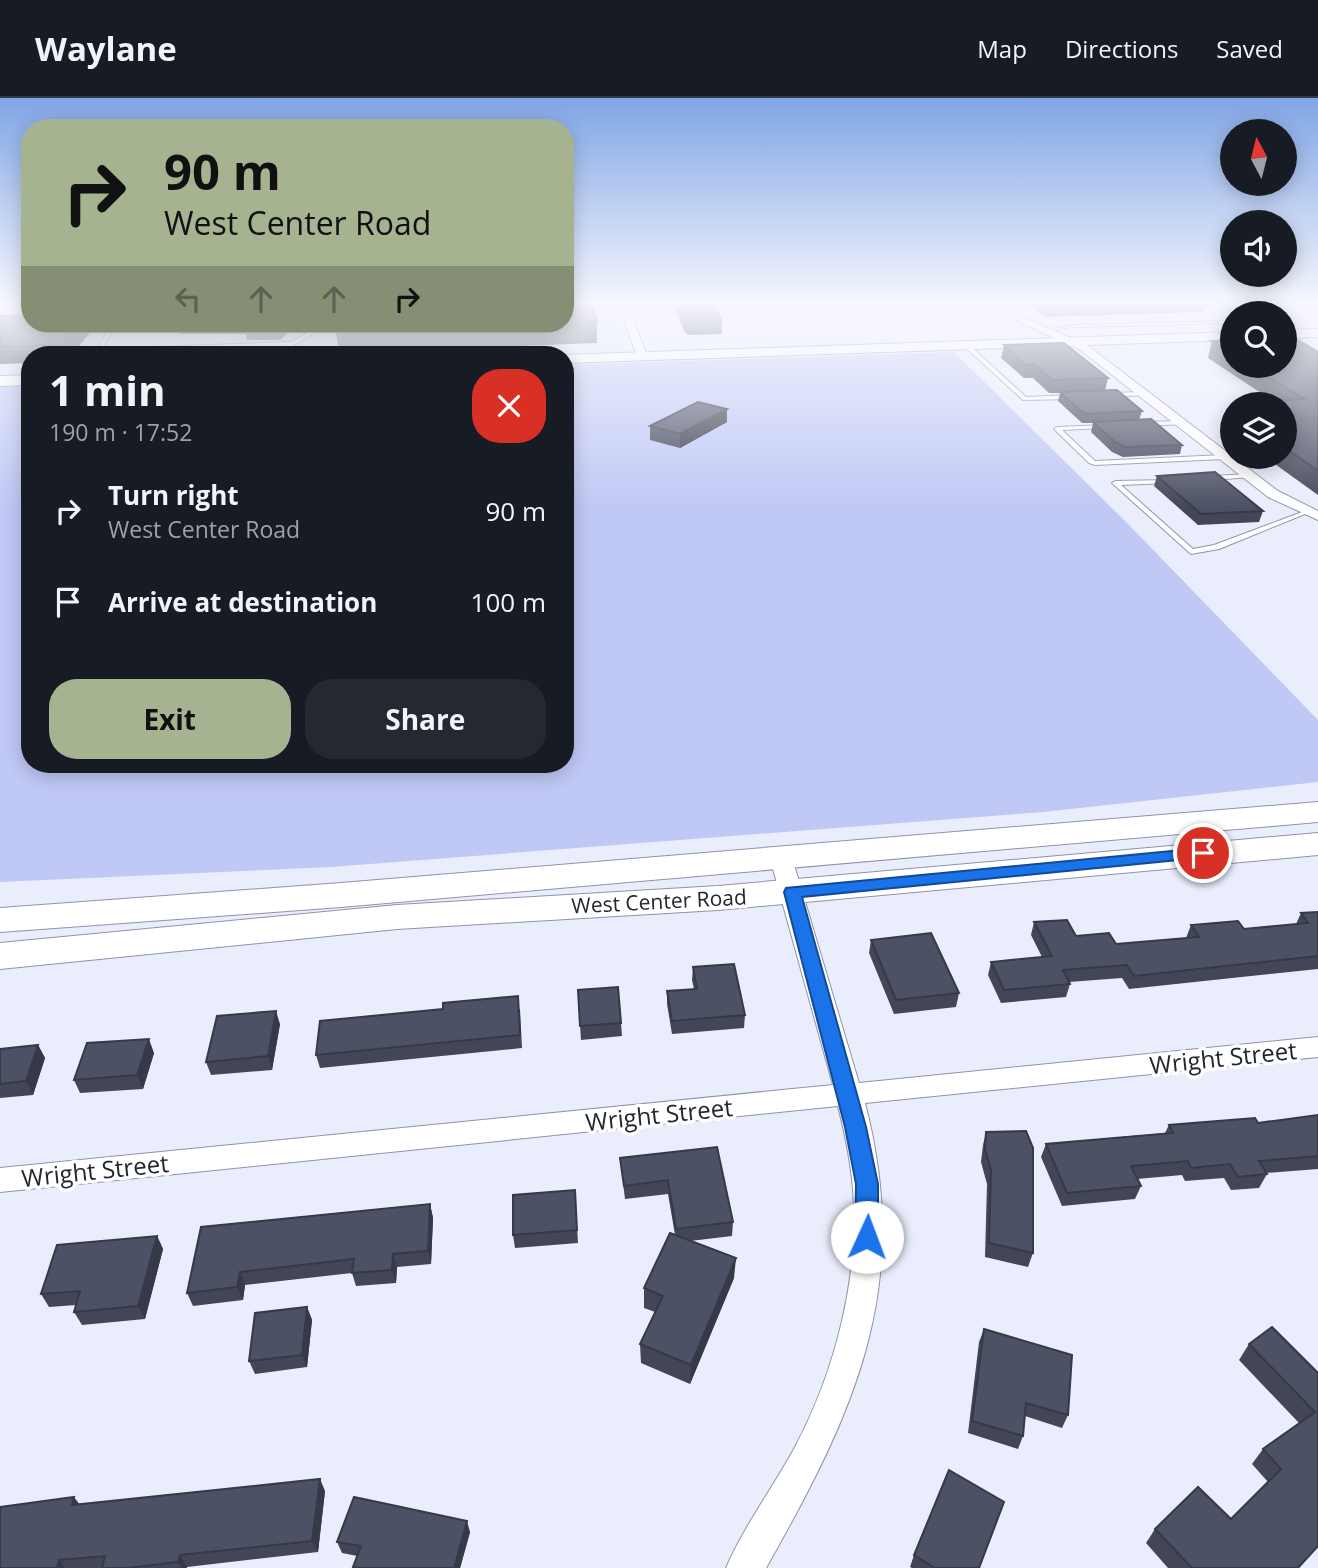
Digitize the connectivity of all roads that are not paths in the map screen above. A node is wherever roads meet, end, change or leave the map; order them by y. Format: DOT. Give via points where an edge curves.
graph roads {
  1 [pos="994,371"];
  2 [pos="1112,371"];
  3 [pos="21,380"];
  4 [pos="0,381"];
  5 [pos="1143,394"];
  6 [pos="1104,396"];
  7 [pos="1078,397"];
  8 [pos="1181,423"];
  9 [pos="1140,425"];
  10 [pos="1113,426"];
  11 [pos="1220,454"];
  12 [pos="1220,457"];
  13 [pos="1240,469"];
  14 [pos="1250,476"];
  15 [pos="1196,479"];
  16 [pos="1182,480"];
  17 [pos="1312,514"];
  18 [pos="1318,812"];
  19 [pos="1318,844"];
  20 [pos="781,858"];
  21 [pos="792,892"];
  22 [pos="0,920"];
  23 [pos="0,956"];
  24 [pos="1318,1047"];
  25 [pos="848,1095"];
  26 [pos="0,1180"];
  27 [pos="745,1568"];
  1 -- 7 [label="lane" via="1026,399"];
  2 -- 5 [label="street"];
  3 -- 4 [label="main road"];
  5 -- 6 [label="lane"];
  5 -- 8 [label="street"];
  8 -- 9 [label="lane"];
  8 -- 11 [label="street"];
  10 -- 12 [label="lane" via="1057,429 1095,463"];
  13 -- 14 [label="street"];
  14 -- 15 [label="lane"];
  14 -- 17 [label="street"];
  16 -- 17 [label="lane" via="1115,483 1191,552"];
  18 -- 20 [label="main road, West Center Road"];
  19 -- 21 [label="main road, West Center Road"];
  20 -- 21 [label="street"];
  20 -- 22 [label="main road, West Center Road"];
  21 -- 23 [label="main road, West Center Road" via="397,917"];
  21 -- 25 [label="street"];
  24 -- 25 [label="street, Wright Street"];
  25 -- 26 [label="street, Wright Street"];
  25 -- 27 [label="street" via="869,1215 863,1282 845,1367 801,1472"];
}
